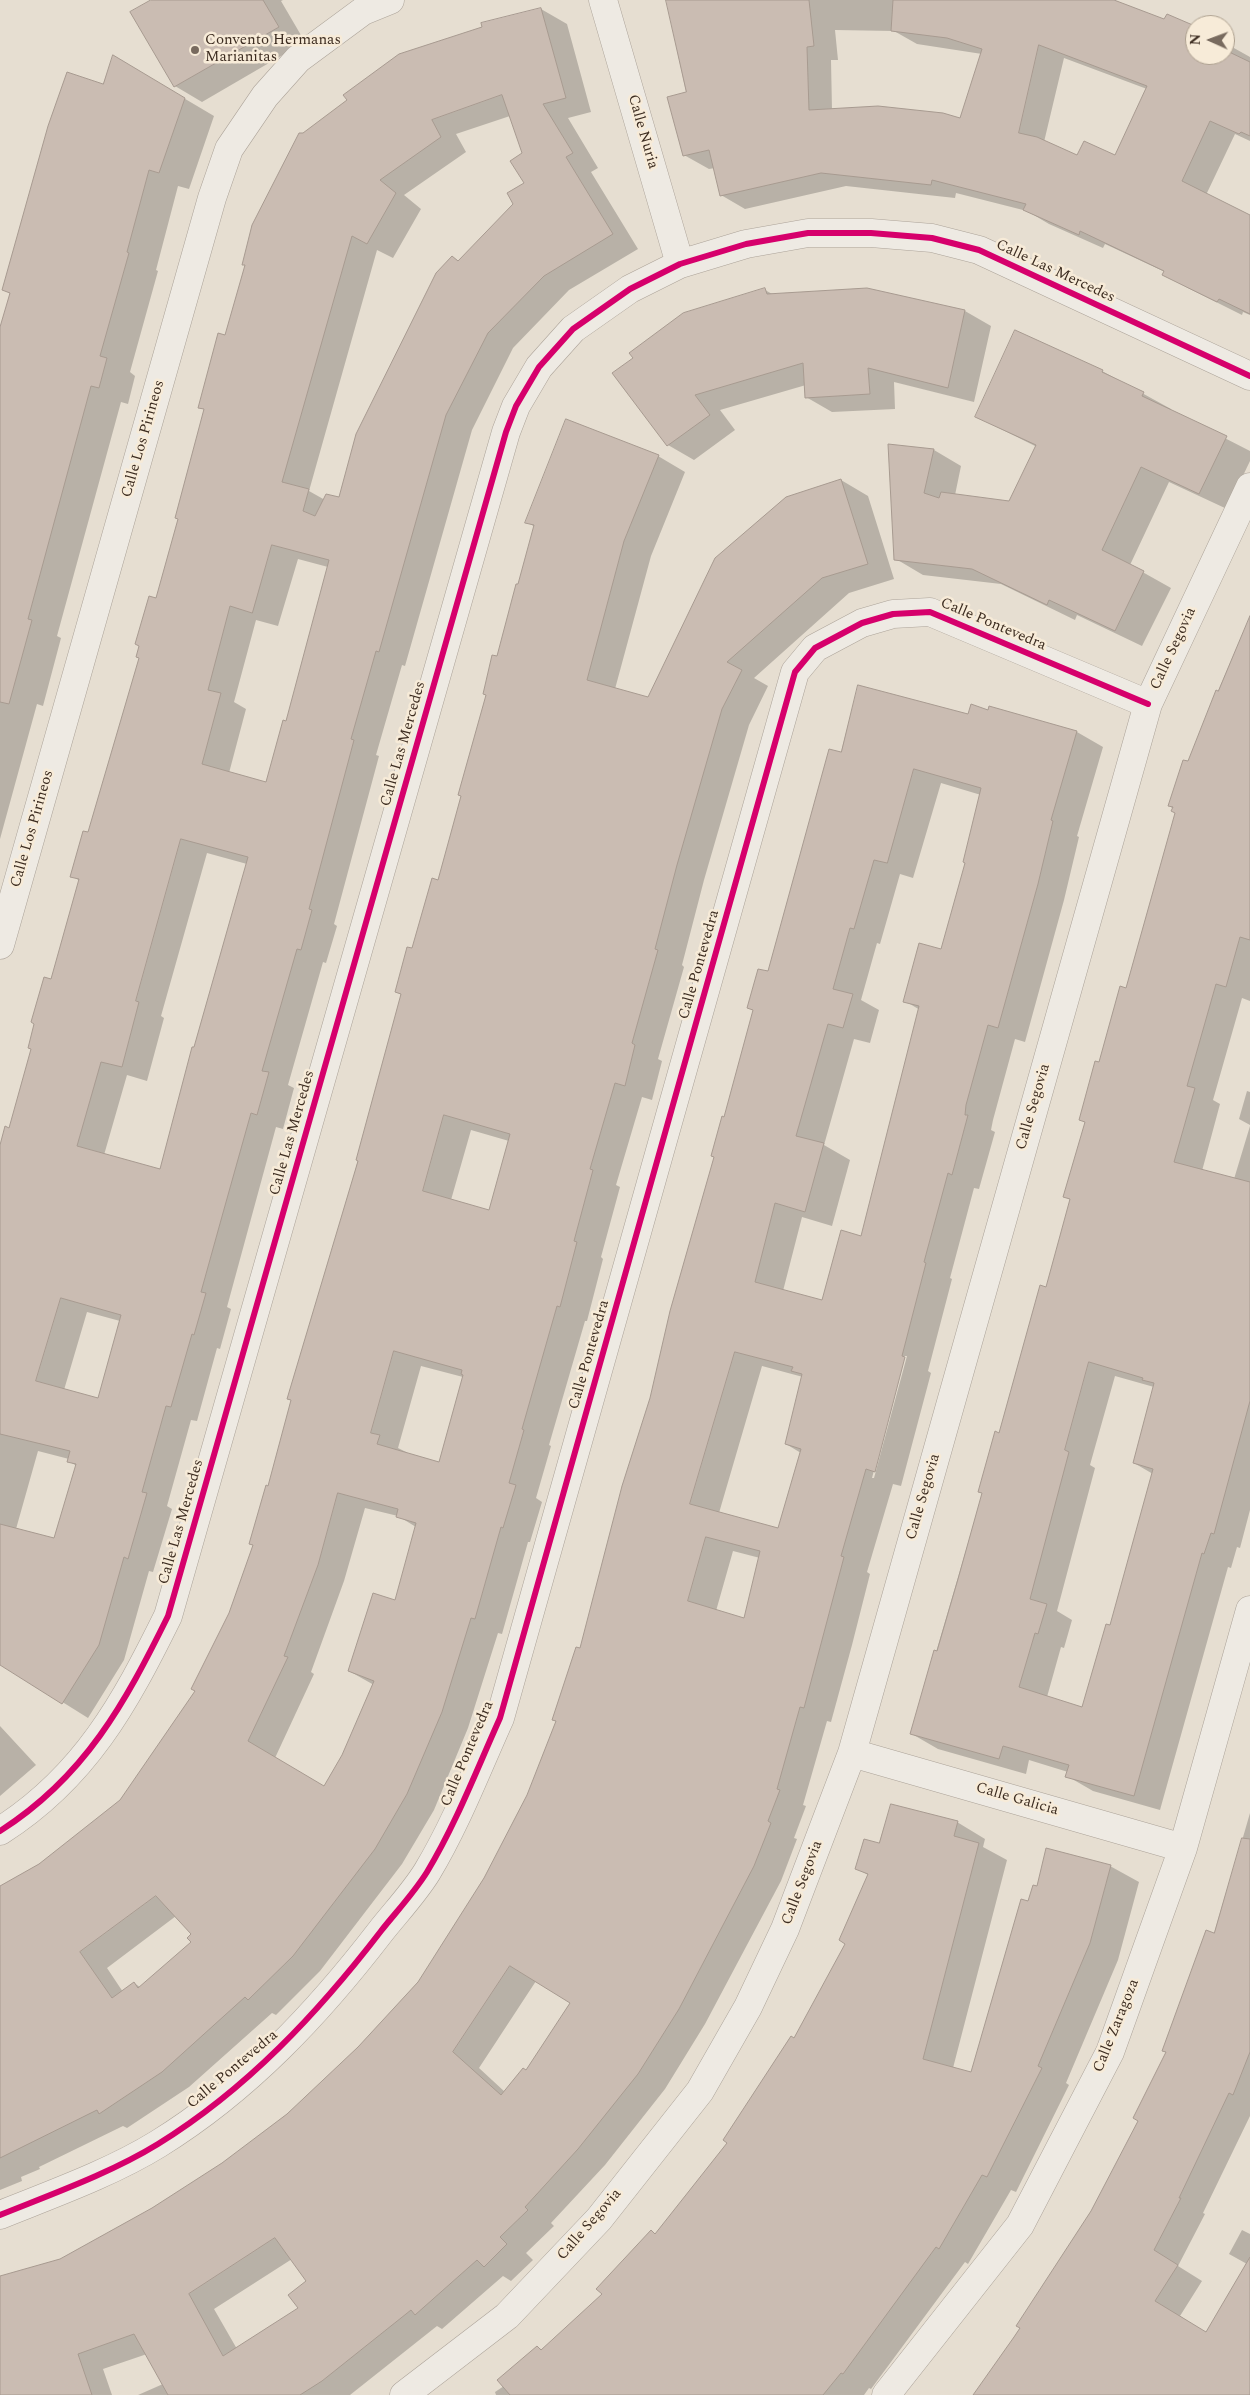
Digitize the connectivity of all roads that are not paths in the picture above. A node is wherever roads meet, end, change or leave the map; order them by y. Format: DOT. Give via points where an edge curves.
graph roads {
  1 [pos="390,0"];
  2 [pos="603,0"];
  3 [pos="359,5"];
  4 [pos="680,264"];
  5 [pos="1250,376"];
  6 [pos="1250,487"];
  7 [pos="1148,704"];
  8 [pos="0,945"];
  9 [pos="1250,1610"];
  10 [pos="852,1753"];
  11 [pos="0,1831"];
  12 [pos="1182,1848"];
  13 [pos="0,2214"];
  14 [pos="404,2395"];
  15 [pos="886,2395"];
  1 -- 3 [label="street, Calle Los Pirineos"];
  2 -- 4 [label="street, Calle Nuria"];
  3 -- 8 [label="street, Calle Los Pirineos" via="298,59 265,96 229,149 212,198"];
  4 -- 5 [label="street, Calle Las Mercedes" via="746,244 808,233 871,233 932,238 979,250"];
  4 -- 11 [label="street, Calle Las Mercedes" via="630,289 573,329 539,367 516,406 168,1616 132,1686 92,1746 57,1788"];
  6 -- 7 [label="street, Calle Segovia"];
  7 -- 10 [label="street, Calle Segovia"];
  7 -- 13 [label="street, Calle Pontevedra" via="930,612 892,614 862,623 816,648 795,672 500,1718 467,1794 427,1872 339,1986 288,2041 217,2103 158,2144 74,2186"];
  9 -- 12 [label="street, Calle Zaragoza"];
  10 -- 12 [label="street, Calle Galicia"];
  10 -- 14 [label="street, Calle Segovia" via="785,1929 748,2007 700,2091 599,2219 507,2316"];
  12 -- 15 [label="street, Calle Zaragoza" via="1110,2052 1020,2225"];
}
